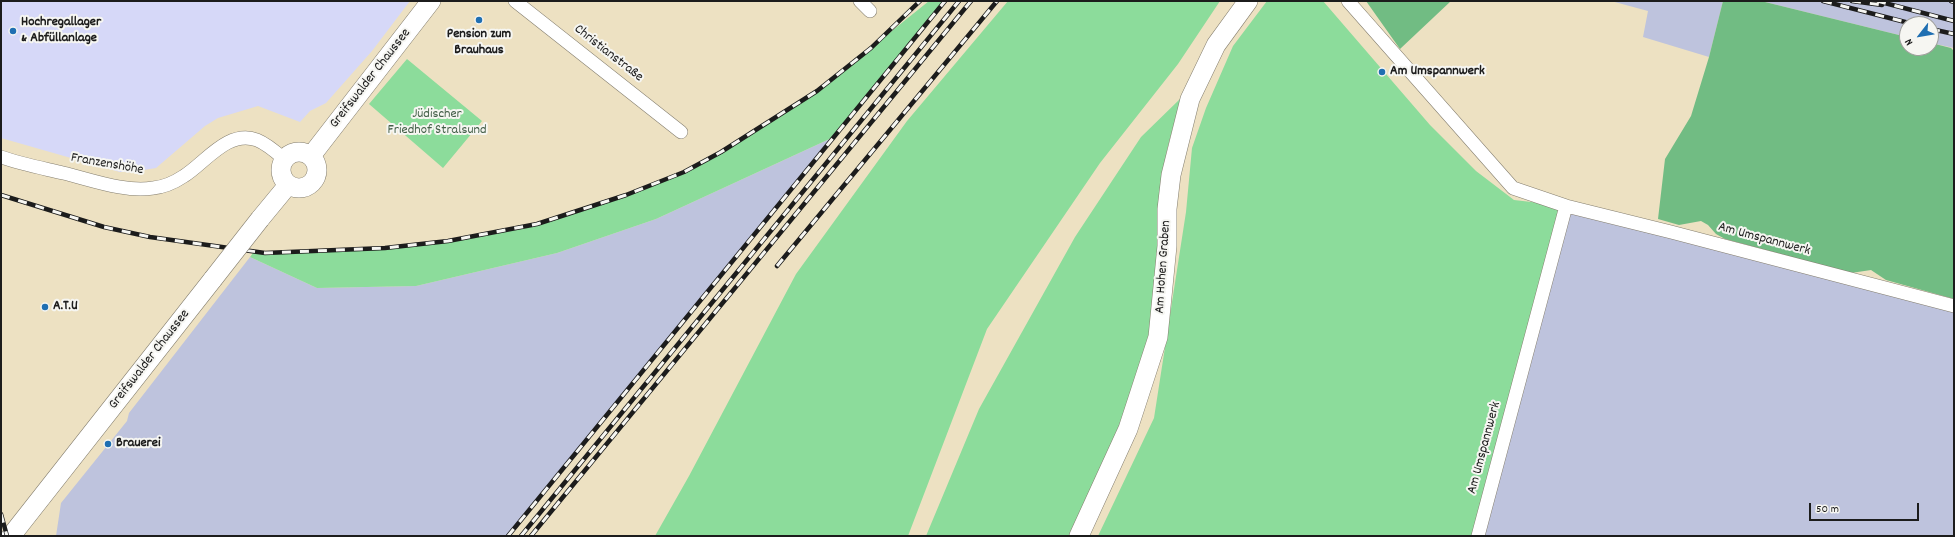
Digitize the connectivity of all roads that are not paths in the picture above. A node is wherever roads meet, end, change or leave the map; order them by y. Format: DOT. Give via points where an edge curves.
graph roads {
  1 [pos="431,1"];
  2 [pos="515,1"];
  3 [pos="860,1"];
  4 [pos="1248,1"];
  5 [pos="1348,1"];
  6 [pos="870,11"];
  7 [pos="680,132"];
  8 [pos="311,156"];
  9 [pos="1,157"];
  10 [pos="284,159"];
  11 [pos="288,184"];
  12 [pos="1566,206"];
  13 [pos="1954,306"];
  14 [pos="15,532"];
  15 [pos="1078,536"];
  16 [pos="1478,536"];
  1 -- 8 [label="main road, Greifswalder Chaussee"];
  2 -- 7 [label="street, Christianstraße"];
  3 -- 6 [label="street"];
  4 -- 15 [label="main road, Am Hohen Graben" via="1216,46 1190,99 1171,175 1158,337 1128,429"];
  5 -- 12 [label="street, Am Umspannwerk" via="1512,188"];
  8 -- 10 [label="main road" via="294,152"];
  8 -- 11 [label="main road" via="317,167 315,179 306,187"];
  9 -- 10 [label="street, Franzenshöhe" via="106,184 152,189 184,176 234,139 256,140"];
  10 -- 11 [label="main road" via="281,170"];
  11 -- 14 [label="main road, Greifswalder Chaussee, bridge"];
  12 -- 13 [label="street, Am Umspannwerk"];
  12 -- 16 [label="street, Am Umspannwerk"];
}
